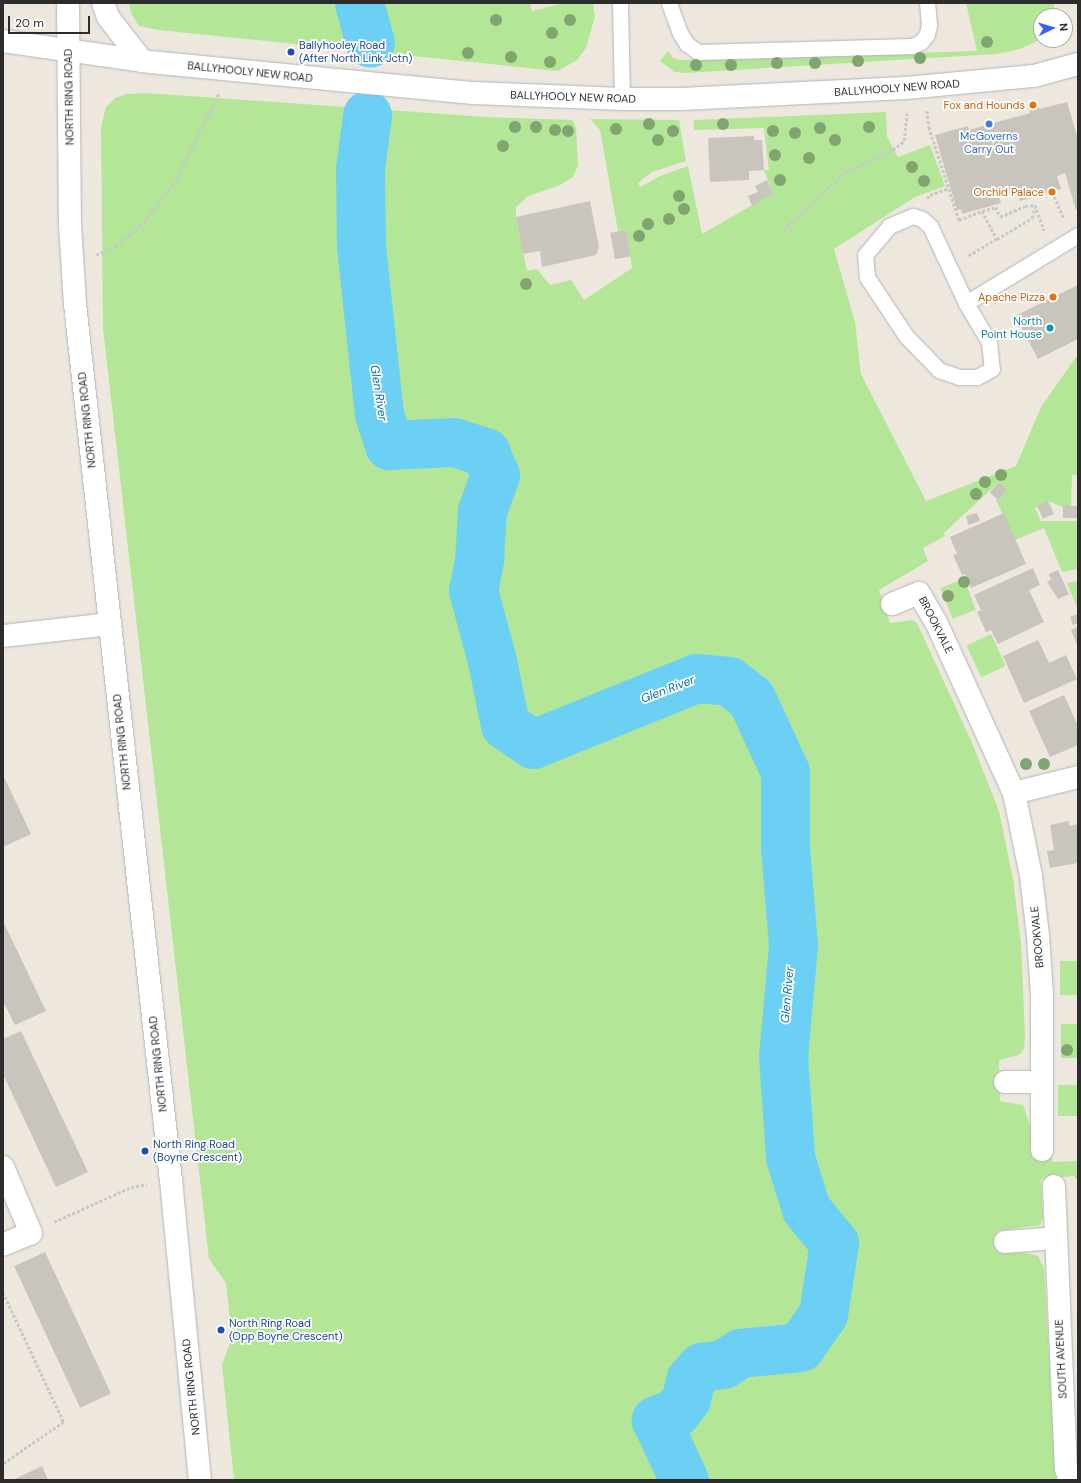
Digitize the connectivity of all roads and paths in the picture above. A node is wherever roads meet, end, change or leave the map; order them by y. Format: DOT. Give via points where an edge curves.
graph roads {
  1 [pos="68,3"];
  2 [pos="103,3"];
  3 [pos="620,3"];
  4 [pos="669,3"];
  5 [pos="928,7"];
  6 [pos="3,41"];
  7 [pos="68,51"];
  8 [pos="142,61"];
  9 [pos="1078,64"];
  10 [pos="226,69"];
  11 [pos="906,88"];
  12 [pos="622,98"];
  13 [pos="926,107"];
  14 [pos="949,188"];
  15 [pos="1052,192"];
  16 [pos="937,193"];
  17 [pos="1036,205"];
  18 [pos="1060,209"];
  19 [pos="982,211"];
  20 [pos="783,230"];
  21 [pos="1045,235"];
  22 [pos="1078,235"];
  23 [pos="997,239"];
  24 [pos="72,262"];
  25 [pos="951,267"];
  26 [pos="966,303"];
  27 [pos="892,604"];
  28 [pos="110,624"];
  29 [pos="3,636"];
  30 [pos="1078,777"];
  31 [pos="1014,794"];
  32 [pos="1004,1082"];
  33 [pos="1042,1082"];
  34 [pos="1042,1150"];
  35 [pos="3,1167"];
  36 [pos="171,1180"];
  37 [pos="1054,1186"];
  38 [pos="31,1233"];
  39 [pos="1056,1238"];
  40 [pos="1005,1242"];
  41 [pos="3,1245"];
  42 [pos="3,1292"];
  43 [pos="3,1464"];
  44 [pos="200,1480"];
  45 [pos="1070,1480"];
  1 -- 7 [label="main road, NORTH RING ROAD"];
  2 -- 8 [label="main road" via="108,17"];
  3 -- 12 [label="lane"];
  4 -- 5 [label="lane" via="680,33 687,44 698,52 912,46 921,42 927,34"];
  6 -- 7 [label="main road, BALLYHOOLY NEW ROAD"];
  7 -- 8 [label="main road, BALLYHOOLY NEW ROAD"];
  7 -- 24 [label="main road, NORTH RING ROAD"];
  8 -- 10 [label="main road, BALLYHOOLY NEW ROAD"];
  9 -- 11 [label="main road, BALLYHOOLY NEW ROAD" via="1034,76"];
  10 -- 12 [label="main road, BALLYHOOLY NEW ROAD" via="474,93"];
  10 -- 24 [label="path" via="208,118 175,182 144,222 116,246"];
  11 -- 12 [label="main road, BALLYHOOLY NEW ROAD" via="687,99"];
  11 -- 20 [label="path" via="904,141 893,150 847,171"];
  13 -- 14 [label="path" via="929,127"];
  14 -- 16 [label="path"];
  14 -- 19 [label="path" via="959,220"];
  15 -- 18 [label="path"];
  17 -- 19 [label="path" via="1025,206 1000,217 996,207"];
  17 -- 21 [label="path"];
  17 -- 23 [label="path" via="1032,218"];
  19 -- 23 [label="path"];
  22 -- 26 [label="lane"];
  23 -- 25 [label="path"];
  24 -- 28 [label="main road, NORTH RING ROAD"];
  25 -- 26 [label="lane"];
  25 -- 26 [label="lane" via="930,226 913,216 889,226 865,255 867,278 906,336 939,370 959,377 977,377 992,369 989,342"];
  27 -- 31 [label="main road, BROOKVALE" via="919,593 936,622"];
  28 -- 29 [label="main road"];
  28 -- 36 [label="main road, NORTH RING ROAD"];
  30 -- 31 [label="main road"];
  31 -- 33 [label="main road, BROOKVALE" via="1031,876 1038,936"];
  32 -- 33 [label="main road"];
  33 -- 34 [label="main road, BROOKVALE"];
  35 -- 38 [label="main road"];
  36 -- 38 [label="path" via="130,1187"];
  36 -- 44 [label="main road, NORTH RING ROAD"];
  37 -- 39 [label="main road, SOUTH AVENUE"];
  38 -- 41 [label="main road"];
  39 -- 40 [label="main road"];
  39 -- 45 [label="main road, SOUTH AVENUE" via="1066,1469"];
  42 -- 43 [label="path" via="64,1422"];
}
